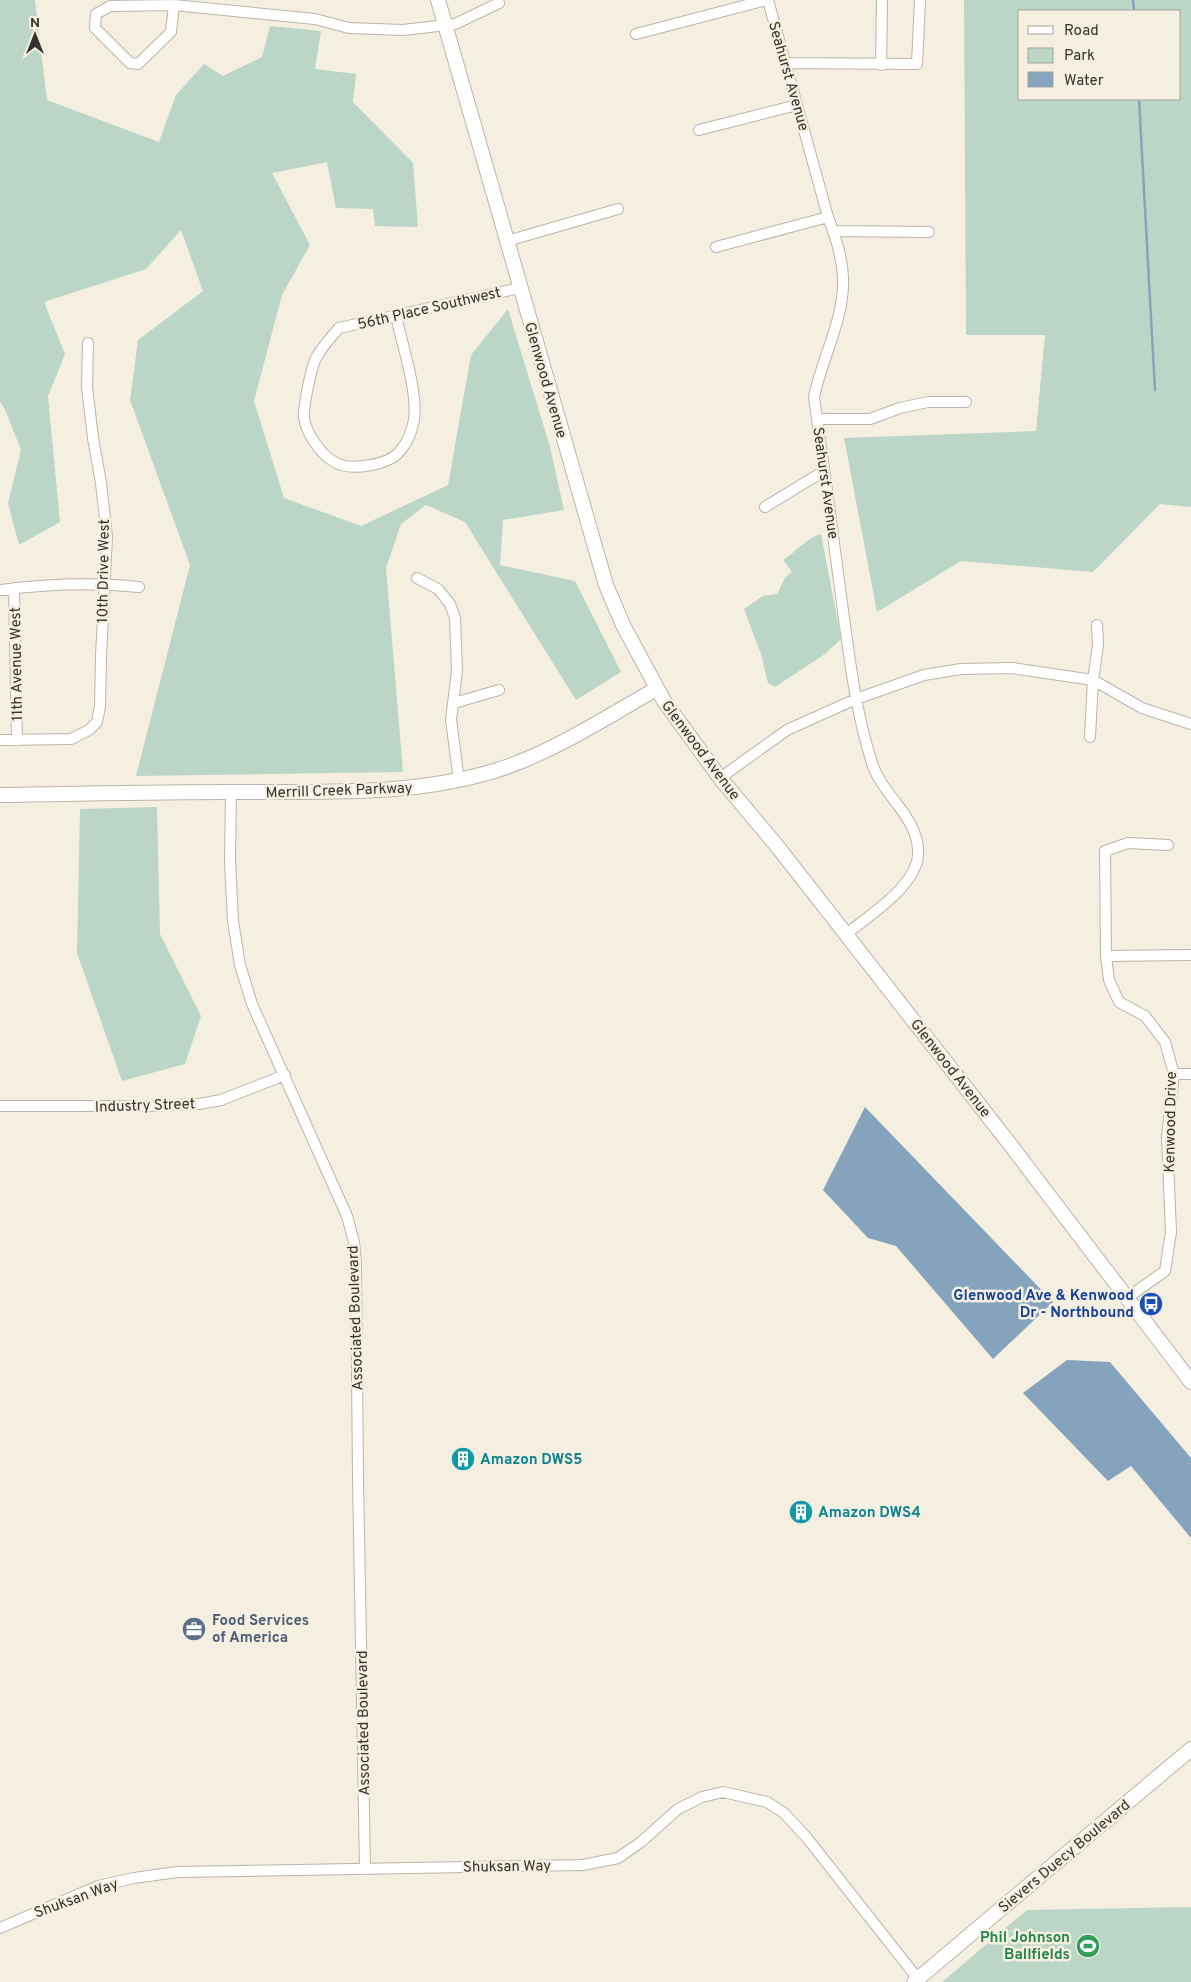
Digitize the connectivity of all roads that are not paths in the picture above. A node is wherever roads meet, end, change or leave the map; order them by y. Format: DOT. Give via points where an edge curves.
graph roads {
  1 [pos="438,0"];
  2 [pos="767,0"];
  3 [pos="882,0"];
  4 [pos="920,0"];
  5 [pos="498,3"];
  6 [pos="174,5"];
  7 [pos="444,24"];
  8 [pos="636,34"];
  9 [pos="786,63"];
  10 [pos="881,65"];
  11 [pos="797,104"];
  12 [pos="699,130"];
  13 [pos="618,209"];
  14 [pos="828,217"];
  15 [pos="833,231"];
  16 [pos="929,232"];
  17 [pos="507,241"];
  18 [pos="716,247"];
  19 [pos="520,288"];
  20 [pos="396,316"];
  21 [pos="88,343"];
  22 [pos="966,402"];
  23 [pos="817,419"];
  24 [pos="824,471"];
  25 [pos="765,507"];
  26 [pos="417,578"];
  27 [pos="105,584"];
  28 [pos="139,587"];
  29 [pos="14,588"];
  30 [pos="0,590"];
  31 [pos="1097,625"];
  32 [pos="1093,680"];
  33 [pos="656,689"];
  34 [pos="499,690"];
  35 [pos="856,699"];
  36 [pos="454,703"];
  37 [pos="1191,724"];
  38 [pos="1090,737"];
  39 [pos="0,740"];
  40 [pos="17,740"];
  41 [pos="720,778"];
  42 [pos="459,781"];
  43 [pos="231,792"];
  44 [pos="0,796"];
  45 [pos="1168,845"];
  46 [pos="846,934"];
  47 [pos="1191,955"];
  48 [pos="1106,956"];
  49 [pos="1174,1074"];
  50 [pos="1191,1074"];
  51 [pos="284,1075"];
  52 [pos="0,1106"];
  53 [pos="1126,1298"];
  54 [pos="1191,1382"];
  55 [pos="1191,1749"];
  56 [pos="365,1869"];
  57 [pos="0,1928"];
  58 [pos="916,1980"];
  1 -- 7 [label="street, Glenwood Avenue"];
  2 -- 8 [label="street"];
  2 -- 9 [label="street, Seahurst Avenue"];
  3 -- 10 [label="street"];
  4 -- 10 [label="street" via="917,64"];
  5 -- 7 [label="street" via="455,24"];
  6 -- 6 [label="street" via="110,6 96,14 94,28 130,63 138,64 171,32"];
  6 -- 7 [label="street" via="315,19 349,28 403,30"];
  7 -- 17 [label="street, Glenwood Avenue"];
  9 -- 10 [label="street"];
  9 -- 11 [label="street, Seahurst Avenue"];
  11 -- 12 [label="street"];
  11 -- 14 [label="street, Seahurst Avenue"];
  13 -- 17 [label="street"];
  14 -- 15 [label="street, Seahurst Avenue"];
  14 -- 18 [label="street"];
  15 -- 16 [label="street"];
  15 -- 23 [label="street, Seahurst Avenue" via="843,277 840,307 818,375 814,398"];
  17 -- 19 [label="street, Glenwood Avenue"];
  19 -- 20 [label="street, 56th Place Southwest"];
  19 -- 33 [label="street, Glenwood Avenue" via="606,585 622,625"];
  20 -- 20 [label="street, 56th Place Southwest" via="415,403 409,437 399,453 386,460 368,466 337,464 313,440 304,417 315,360 339,328"];
  21 -- 27 [label="street, 10th Drive West" via="87,387 107,537"];
  22 -- 23 [label="street" via="928,402 870,419"];
  23 -- 24 [label="street, Seahurst Avenue"];
  24 -- 25 [label="street"];
  24 -- 35 [label="street, Seahurst Avenue"];
  26 -- 36 [label="street" via="438,589 450,604 455,618 457,671"];
  27 -- 28 [label="street"];
  27 -- 29 [label="street"];
  27 -- 40 [label="street, 10th Drive West" via="97,722 90,730 71,739"];
  29 -- 30 [label="street"];
  29 -- 40 [label="street, 11th Avenue West"];
  31 -- 32 [label="street"];
  32 -- 35 [label="street" via="1012,668 961,669 924,675"];
  32 -- 37 [label="street" via="1142,708"];
  32 -- 38 [label="street"];
  33 -- 41 [label="street, Glenwood Avenue"];
  33 -- 42 [label="street, Merrill Creek Parkway" via="522,761"];
  34 -- 36 [label="street"];
  35 -- 41 [label="street" via="787,730"];
  35 -- 46 [label="street, Seahurst Avenue" via="872,765 914,830 918,855 913,873 892,898"];
  36 -- 42 [label="street" via="451,720"];
  39 -- 40 [label="street"];
  41 -- 46 [label="street, Glenwood Avenue"];
  42 -- 43 [label="street, Merrill Creek Parkway" via="412,789 358,792"];
  43 -- 44 [label="street, Merrill Creek Parkway"];
  43 -- 51 [label="street, Associated Boulevard" via="233,921 240,965 252,1004"];
  45 -- 48 [label="street, Kenwood Drive" via="1128,843 1105,851"];
  46 -- 53 [label="street, Glenwood Avenue"];
  47 -- 48 [label="street"];
  48 -- 49 [label="street, Kenwood Drive" via="1109,980 1119,1002 1145,1016 1165,1042"];
  49 -- 50 [label="street"];
  49 -- 53 [label="street, Kenwood Drive" via="1167,1137 1171,1232 1165,1272"];
  51 -- 52 [label="street, Industry Street" via="221,1100 199,1104"];
  51 -- 56 [label="street, Associated Boulevard" via="347,1216 356,1263"];
  53 -- 54 [label="street, Glenwood Avenue"];
  55 -- 58 [label="street, Sievers Duecy Boulevard"];
  56 -- 57 [label="street, Shuksan Way" via="177,1872 134,1878 98,1886"];
  56 -- 58 [label="street, Shuksan Way" via="583,1865 618,1858 678,1809 702,1797 723,1792 767,1802 784,1813 807,1838"];
}
